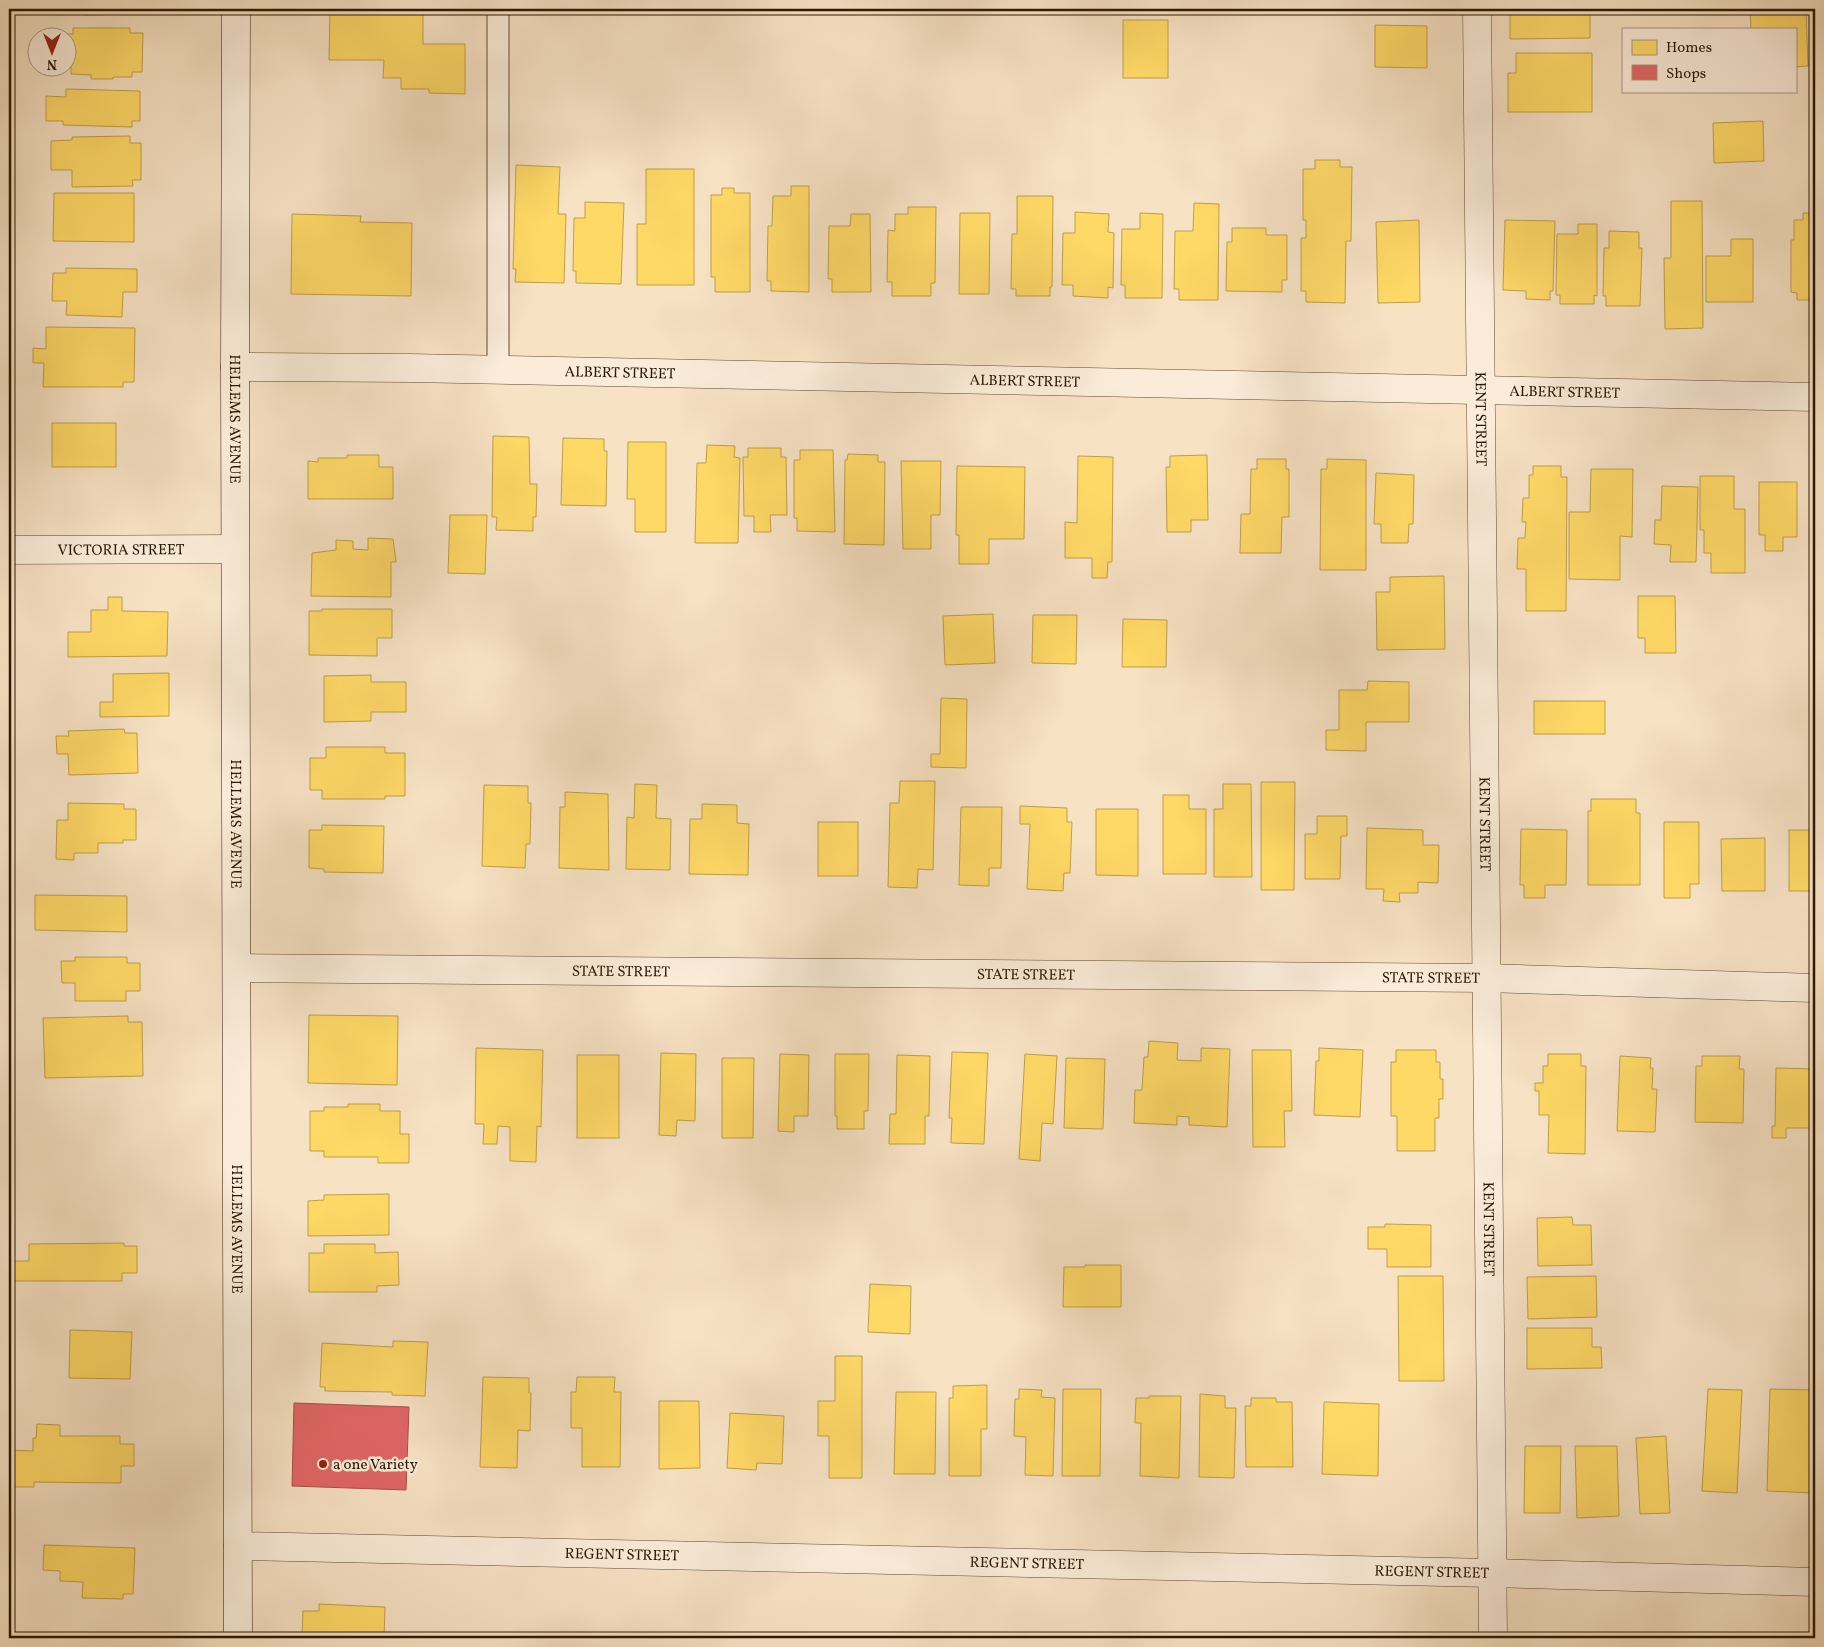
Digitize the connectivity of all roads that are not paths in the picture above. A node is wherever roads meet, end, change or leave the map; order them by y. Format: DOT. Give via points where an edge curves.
graph roads {
  1 [pos="236,9"];
  2 [pos="498,9"];
  3 [pos="1477,9"];
  4 [pos="235,367"];
  5 [pos="498,371"];
  6 [pos="1480,390"];
  7 [pos="1815,397"];
  8 [pos="235,549"];
  9 [pos="9,550"];
  10 [pos="237,968"];
  11 [pos="1486,978"];
  12 [pos="1815,988"];
  13 [pos="238,1546"];
  14 [pos="1492,1573"];
  15 [pos="1815,1582"];
  16 [pos="238,1638"];
  17 [pos="1493,1638"];
  1 -- 4 [label="street, HELLEMS AVENUE"];
  2 -- 5 [label="lane"];
  3 -- 6 [label="street, KENT STREET"];
  4 -- 5 [label="street, ALBERT STREET"];
  4 -- 8 [label="street, HELLEMS AVENUE"];
  5 -- 6 [label="street, ALBERT STREET"];
  6 -- 7 [label="street, ALBERT STREET"];
  6 -- 11 [label="street, KENT STREET"];
  8 -- 9 [label="street, VICTORIA STREET"];
  8 -- 10 [label="street, HELLEMS AVENUE"];
  10 -- 11 [label="street, STATE STREET"];
  10 -- 13 [label="street, HELLEMS AVENUE"];
  11 -- 12 [label="street, STATE STREET"];
  11 -- 14 [label="street, KENT STREET"];
  13 -- 14 [label="street, REGENT STREET"];
  13 -- 16 [label="street, HELLEMS AVENUE"];
  14 -- 15 [label="street, REGENT STREET"];
  14 -- 17 [label="street, KENT STREET"];
}
